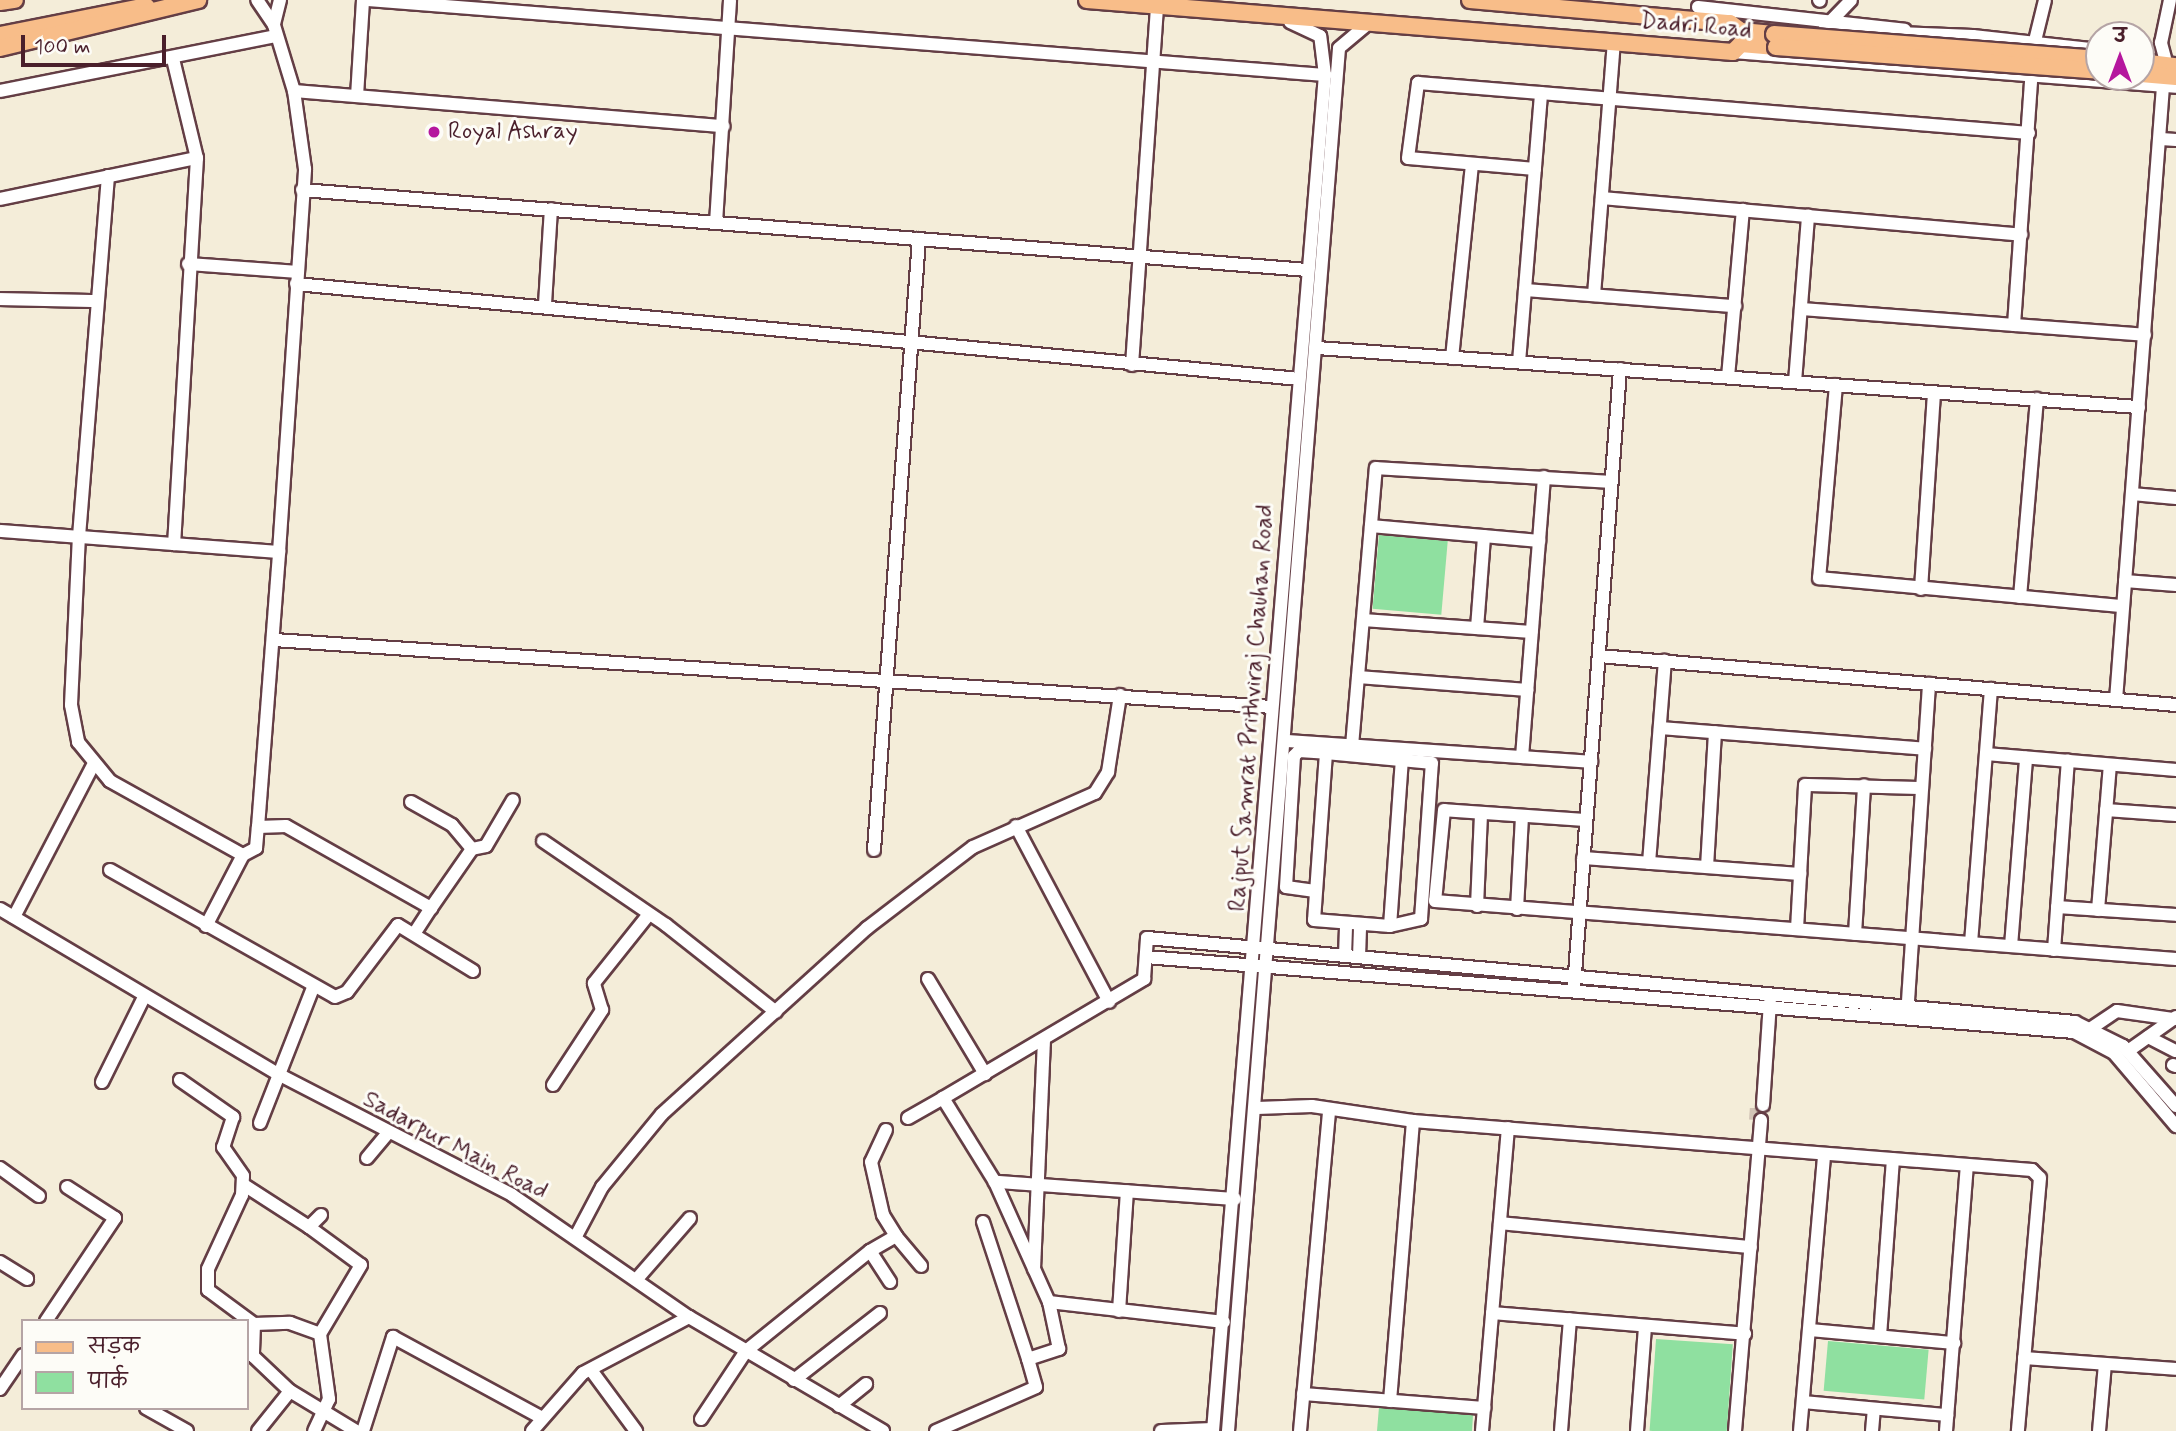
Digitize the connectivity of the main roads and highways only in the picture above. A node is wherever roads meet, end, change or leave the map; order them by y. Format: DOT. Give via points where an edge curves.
graph roads {
  1 [pos="15,0"];
  2 [pos="198,0"];
  3 [pos="1087,0"];
  4 [pos="1476,0"];
  5 [pos="0,2"];
  6 [pos="180,4"];
  7 [pos="1595,6"];
  8 [pos="1698,9"];
  9 [pos="1480,31"];
  10 [pos="0,35"];
  11 [pos="1775,40"];
  12 [pos="0,47"];
  13 [pos="2085,57"];
  14 [pos="2085,70"];
  15 [pos="2155,78"];
  16 [pos="2172,83"];
  1 -- 5 [label="main road"];
  2 -- 6 [label="main road"];
  3 -- 9 [label="main road, Dadri Road" via="1277,19"];
  4 -- 7 [label="main road, Dadri Road"];
  4 -- 9 [label="main road"];
  6 -- 10 [label="main road"];
  6 -- 12 [label="main road"];
  7 -- 8 [label="main road, Dadri Road"];
  8 -- 11 [label="main road, Dadri Road" via="1741,31"];
  9 -- 11 [label="main road, Dadri Road" via="1733,52 1741,44"];
  11 -- 13 [label="main road, bridge"];
  11 -- 14 [label="main road, bridge"];
  15 -- 16 [label="main road"];
}
